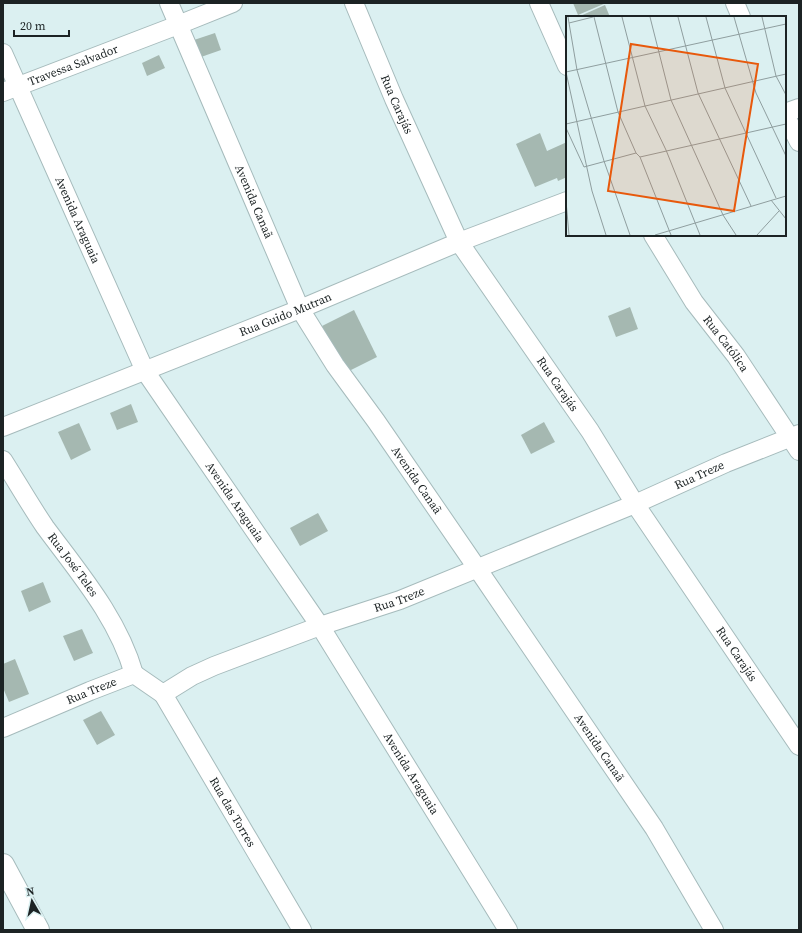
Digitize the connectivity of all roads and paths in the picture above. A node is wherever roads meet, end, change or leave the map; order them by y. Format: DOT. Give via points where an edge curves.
graph roads {
  1 [pos="169,3"];
  2 [pos="233,3"];
  3 [pos="354,3"];
  4 [pos="540,3"];
  5 [pos="735,3"];
  6 [pos="741,16"];
  7 [pos="178,25"];
  8 [pos="3,53"];
  9 [pos="566,64"];
  10 [pos="10,89"];
  11 [pos="799,108"];
  12 [pos="786,114"];
  13 [pos="786,116"];
  14 [pos="799,142"];
  15 [pos="566,201"];
  16 [pos="654,236"];
  17 [pos="459,242"];
  18 [pos="300,309"];
  19 [pos="145,371"];
  20 [pos="3,427"];
  21 [pos="796,441"];
  22 [pos="3,460"];
  23 [pos="635,504"];
  24 [pos="477,568"];
  25 [pos="320,626"];
  26 [pos="134,674"];
  27 [pos="163,694"];
  28 [pos="3,728"];
  29 [pos="799,746"];
  30 [pos="3,865"];
  31 [pos="38,930"];
  32 [pos="302,930"];
  33 [pos="508,930"];
  34 [pos="714,930"];
  1 -- 7 [label="street, Avenida Canaã"];
  2 -- 7 [label="street, Travessa Salvador"];
  3 -- 17 [label="street, Rua Carajás"];
  4 -- 9 [label="street"];
  5 -- 6 [label="street"];
  7 -- 10 [label="street, Travessa Salvador"];
  7 -- 18 [label="street, Avenida Canaã"];
  8 -- 10 [label="street, Avenida Araguaia"];
  10 -- 19 [label="street, Avenida Araguaia"];
  11 -- 12 [label="street"];
  13 -- 14 [label="street"];
  15 -- 17 [label="street, Rua Guido Mutran"];
  16 -- 21 [label="street, Rua Católica" via="694,302"];
  17 -- 18 [label="street, Rua Guido Mutran"];
  17 -- 23 [label="street, Rua Carajás" via="590,431"];
  18 -- 19 [label="street, Rua Guido Mutran"];
  18 -- 24 [label="street, Avenida Canaã" via="335,365"];
  19 -- 20 [label="street, Rua Guido Mutran"];
  19 -- 25 [label="street, Avenida Araguaia"];
  21 -- 23 [label="street, Rua Treze" via="726,463"];
  22 -- 26 [label="street, Rua José Teles" via="44,525 81,574 108,616 125,647"];
  23 -- 24 [label="street, Rua Treze"];
  23 -- 29 [label="street, Rua Carajás"];
  24 -- 25 [label="street, Rua Treze" via="400,600"];
  24 -- 34 [label="street, Avenida Canaã" via="654,828"];
  25 -- 27 [label="street, Rua Treze" via="214,666"];
  25 -- 33 [label="street, Avenida Araguaia"];
  26 -- 27 [label="street"];
  26 -- 28 [label="street, Rua Treze"];
  27 -- 32 [label="street, Rua das Torres"];
  30 -- 31 [label="street"];
}
